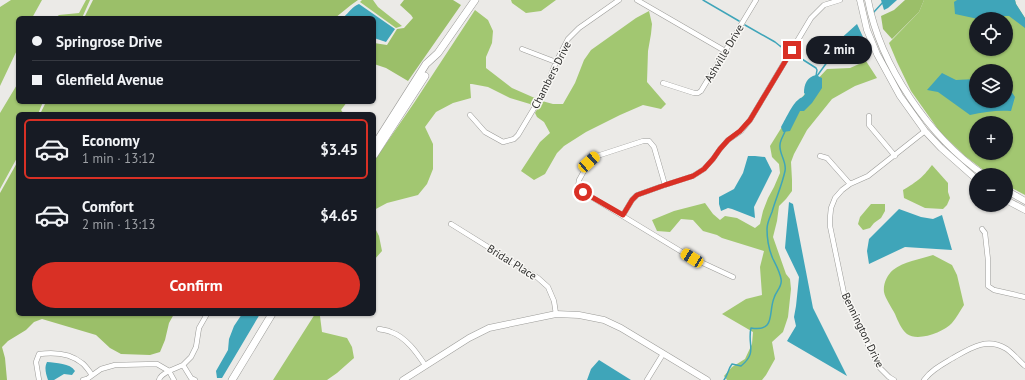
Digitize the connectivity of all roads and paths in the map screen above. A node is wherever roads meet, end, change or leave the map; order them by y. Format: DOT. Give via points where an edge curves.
graph roads {
  1 [pos="475,0"];
  2 [pos="619,0"];
  3 [pos="637,0"];
  4 [pos="756,0"];
  5 [pos="840,0"];
  6 [pos="860,0"];
  7 [pos="868,0"];
  8 [pos="522,49"];
  9 [pos="889,49"];
  10 [pos="725,51"];
  11 [pos="887,57"];
  12 [pos="556,62"];
  13 [pos="663,83"];
  14 [pos="470,115"];
  15 [pos="869,116"];
  16 [pos="931,126"];
  17 [pos="388,129"];
  18 [pos="925,131"];
  19 [pos="376,144"];
  20 [pos="376,151"];
  21 [pos="820,156"];
  22 [pos="895,156"];
  23 [pos="974,168"];
  24 [pos="969,173"];
  25 [pos="850,184"];
  26 [pos="665,185"];
  27 [pos="1013,194"];
  28 [pos="1025,201"];
  29 [pos="1013,204"];
  30 [pos="1025,210"];
  31 [pos="623,215"];
  32 [pos="451,224"];
  33 [pos="982,229"];
  34 [pos="733,276"];
  35 [pos="1025,297"];
  36 [pos="556,314"];
  37 [pos="206,316"];
  38 [pos="271,316"];
  39 [pos="379,329"];
  40 [pos="664,354"];
  41 [pos="183,364"];
  42 [pos="425,365"];
  43 [pos="1025,366"];
  44 [pos="169,371"];
  45 [pos="92,375"];
  46 [pos="193,379"];
  47 [pos="39,380"];
  48 [pos="83,380"];
  49 [pos="159,380"];
  50 [pos="174,380"];
  51 [pos="232,380"];
  52 [pos="403,380"];
  53 [pos="647,380"];
  54 [pos="706,380"];
  55 [pos="894,380"];
  56 [pos="924,380"];
  1 -- 17 [label="main road" via="438,53 426,64"];
  2 -- 12 [label="street, Chambers Drive" via="575,32 565,44"];
  3 -- 10 [label="street"];
  4 -- 10 [label="street, Ashville Drive"];
  5 -- 26 [label="street" via="824,5 811,18 750,120 740,131 728,140 704,169 693,176"];
  6 -- 18 [label="street" via="877,54 900,96"];
  7 -- 11 [label="street" via="875,28"];
  8 -- 12 [label="street"];
  9 -- 11 [label="street" via="886,52"];
  10 -- 13 [label="street, Ashville Drive" via="702,91 694,93"];
  11 -- 16 [label="street"];
  12 -- 14 [label="street, Chambers Drive" via="545,90 514,140 503,142 485,132"];
  15 -- 22 [label="street" via="869,125"];
  16 -- 18 [label="street"];
  16 -- 23 [label="street"];
  17 -- 19 [label="main road"];
  17 -- 20 [label="main road"];
  18 -- 22 [label="street, Bennington Drive"];
  18 -- 24 [label="street"];
  21 -- 25 [label="street" via="827,158"];
  22 -- 25 [label="street, Bennington Drive" via="868,176"];
  25 -- 55 [label="street, Bennington Drive" via="836,198 830,218 845,298 879,367"];
  26 -- 31 [label="street" via="637,195"];
  26 -- 31 [label="street" via="654,147 649,141 596,156 589,162 578,187"];
  27 -- 28 [label="street"];
  29 -- 30 [label="street"];
  31 -- 34 [label="street" via="692,258"];
  32 -- 36 [label="street, Bridal Place" via="548,286"];
  33 -- 35 [label="street" via="985,233 988,260 988,286 994,290"];
  36 -- 40 [label="street" via="604,320"];
  36 -- 42 [label="street" via="489,328"];
  37 -- 41 [label="street" via="199,328 196,347 191,357"];
  38 -- 51 [label="main road"];
  39 -- 42 [label="street" via="392,332 408,342"];
  40 -- 53 [label="street"];
  40 -- 54 [label="street"];
  41 -- 44 [label="street"];
  41 -- 46 [label="street"];
  42 -- 52 [label="street"];
  43 -- 56 [label="street" via="1005,348 994,344 982,344 932,370"];
  44 -- 45 [label="street" via="157,364 115,365"];
  44 -- 49 [label="street"];
  44 -- 50 [label="street"];
  45 -- 47 [label="street" via="73,357 51,353 39,354 36,362"];
  45 -- 48 [label="street"];
}
